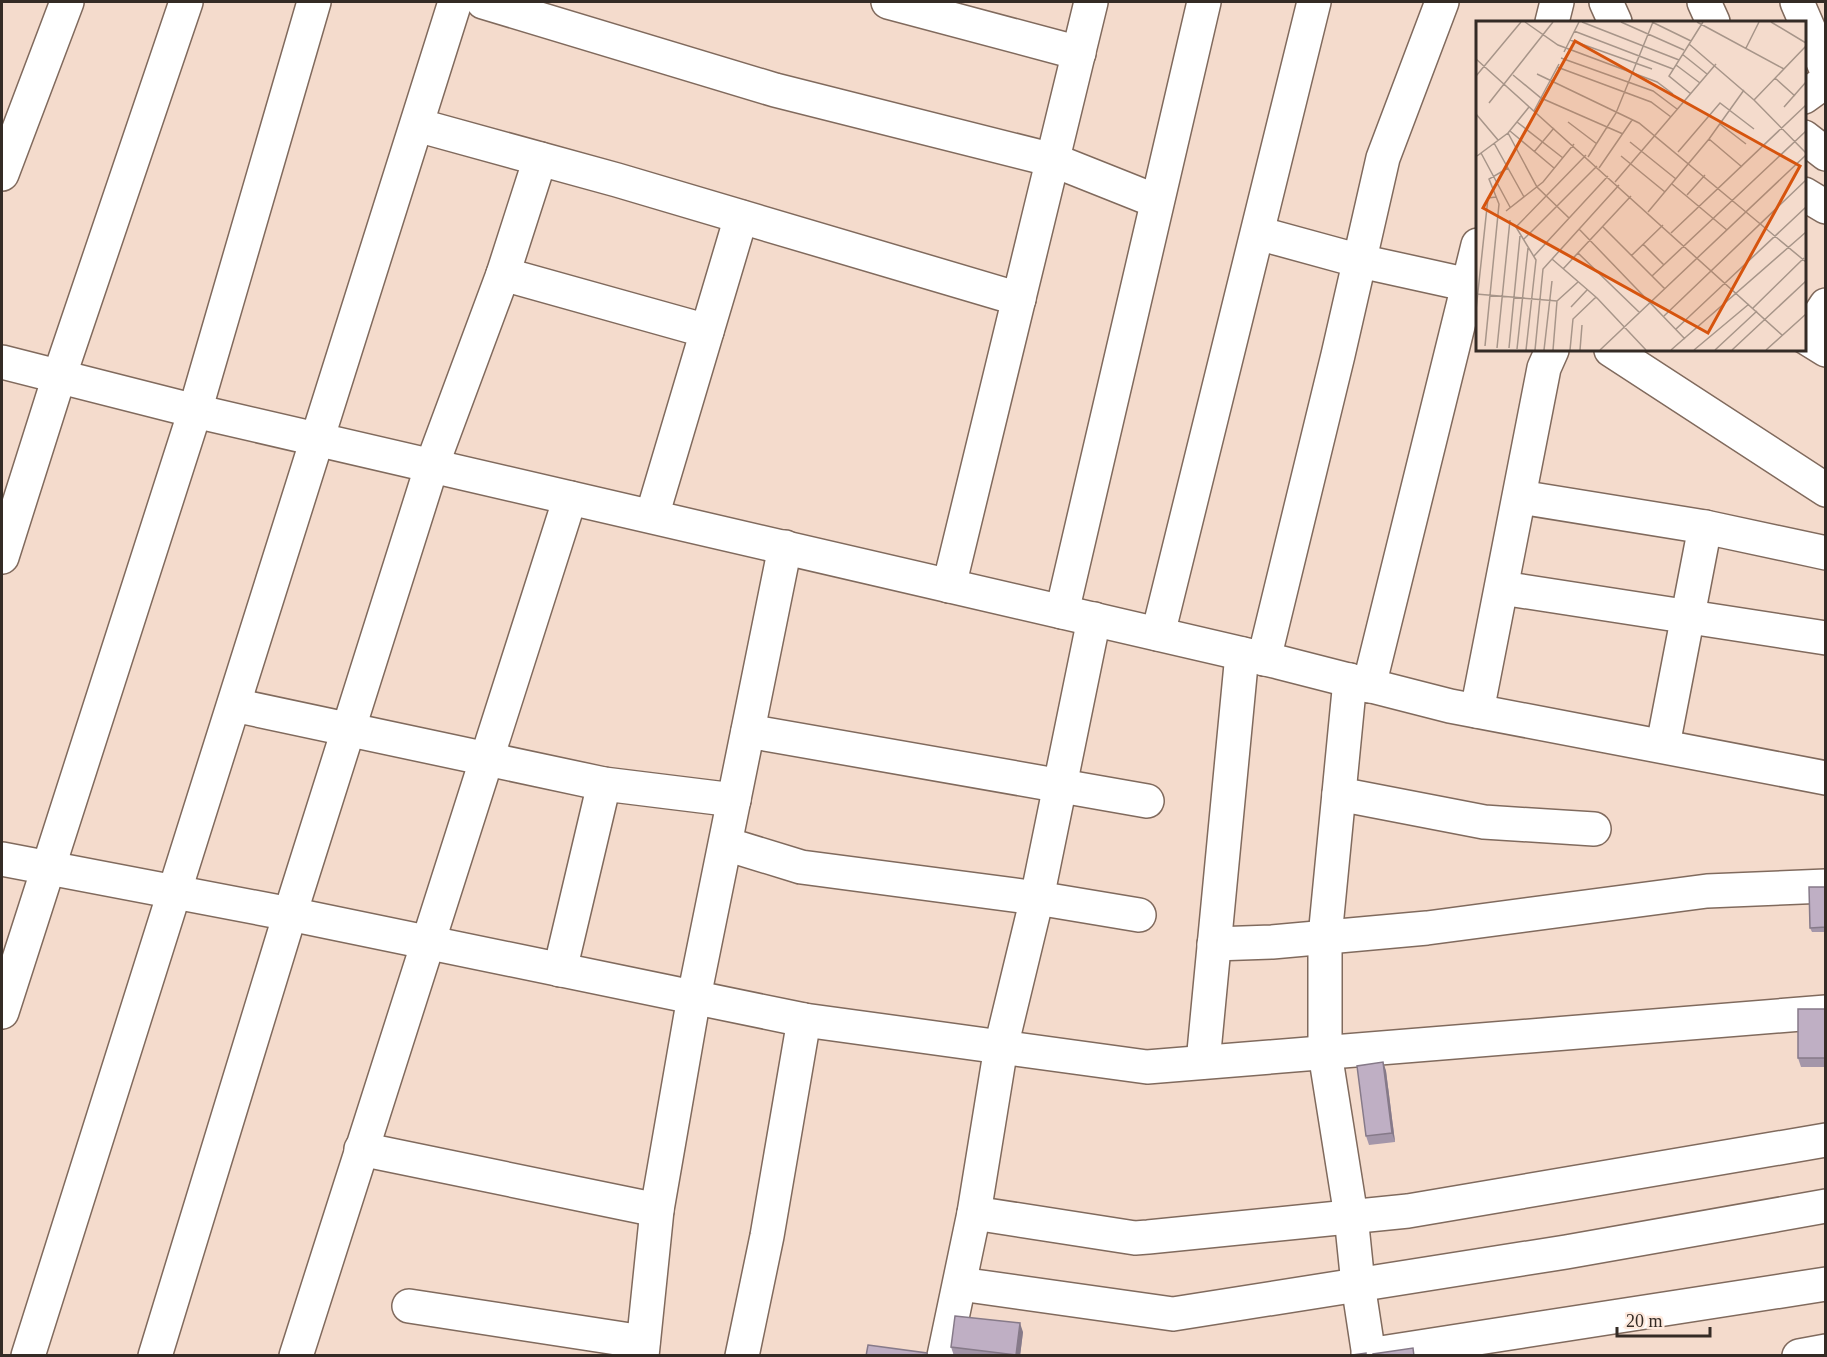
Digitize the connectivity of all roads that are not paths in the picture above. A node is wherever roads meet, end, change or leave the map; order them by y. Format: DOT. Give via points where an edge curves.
graph roads {
  1 [pos="67,2"];
  2 [pos="186,2"];
  3 [pos="314,2"];
  4 [pos="455,2"];
  5 [pos="483,2"];
  6 [pos="888,2"];
  7 [pos="1091,2"];
  8 [pos="1204,2"];
  9 [pos="1314,2"];
  10 [pos="1442,2"];
  11 [pos="1557,2"];
  12 [pos="1606,2"];
  13 [pos="1704,2"];
  14 [pos="1797,2"];
  15 [pos="1552,21"];
  16 [pos="1615,21"];
  17 [pos="1713,21"];
  18 [pos="1805,21"];
  19 [pos="1806,23"];
  20 [pos="1079,53"];
  21 [pos="1826,69"];
  22 [pos="1826,81"];
  23 [pos="1806,96"];
  24 [pos="417,125"];
  25 [pos="1806,139"];
  26 [pos="1826,154"];
  27 [pos="540,159"];
  28 [pos="1053,160"];
  29 [pos="2,174"];
  30 [pos="1806,195"];
  31 [pos="1156,201"];
  32 [pos="1826,207"];
  33 [pos="741,217"];
  34 [pos="1258,233"];
  35 [pos="1476,258"];
  36 [pos="1360,261"];
  37 [pos="503,274"];
  38 [pos="1472,285"];
  39 [pos="1019,299"];
  40 [pos="1826,305"];
  41 [pos="707,331"];
  42 [pos="1806,334"];
  43 [pos="1806,338"];
  44 [pos="1826,350"];
  45 [pos="1552,351"];
  46 [pos="1613,351"];
  47 [pos="2,362"];
  48 [pos="58,377"];
  49 [pos="195,411"];
  50 [pos="319,440"];
  51 [pos="432,465"];
  52 [pos="1826,489"];
  53 [pos="1520,497"];
  54 [pos="570,498"];
  55 [pos="652,516"];
  56 [pos="1705,527"];
  57 [pos="785,548"];
  58 [pos="1826,554"];
  59 [pos="2,557"];
  60 [pos="949,586"];
  61 [pos="1502,588"];
  62 [pos="1062,612"];
  63 [pos="1688,617"];
  64 [pos="1094,619"];
  65 [pos="1158,634"];
  66 [pos="1826,638"];
  67 [pos="1253,656"];
  68 [pos="1359,683"];
  69 [pos="234,705"];
  70 [pos="1478,711"];
  71 [pos="348,730"];
  72 [pos="748,731"];
  73 [pos="1663,746"];
  74 [pos="487,761"];
  75 [pos="1826,778"];
  76 [pos="604,784"];
  77 [pos="1058,784"];
  78 [pos="1339,794"];
  79 [pos="734,800"];
  80 [pos="1147,801"];
  81 [pos="1594,829"];
  82 [pos="726,844"];
  83 [pos="2,859"];
  84 [pos="46,868"];
  85 [pos="1826,886"];
  86 [pos="174,893"];
  87 [pos="1037,898"];
  88 [pos="290,914"];
  89 [pos="1139,915"];
  90 [pos="1325,937"];
  91 [pos="426,943"];
  92 [pos="1214,944"];
  93 [pos="560,970"];
  94 [pos="694,998"];
  95 [pos="2,1012"];
  96 [pos="1826,1012"];
  97 [pos="804,1020"];
  98 [pos="1001,1047"];
  99 [pos="1325,1053"];
  100 [pos="1203,1062"];
  101 [pos="1826,1140"];
  102 [pos="361,1149"];
  103 [pos="1826,1206"];
  104 [pos="657,1210"];
  105 [pos="974,1213"];
  106 [pos="1351,1216"];
  107 [pos="960,1284"];
  108 [pos="1358,1284"];
  109 [pos="1826,1284"];
  110 [pos="409,1306"];
  111 [pos="642,1349"];
  112 [pos="1826,1351"];
  113 [pos="1368,1355"];
  114 [pos="28,1356"];
  115 [pos="155,1356"];
  116 [pos="296,1356"];
  117 [pos="742,1356"];
  118 [pos="944,1356"];
  119 [pos="1799,1356"];
  1 -- 29 [label="street"];
  2 -- 48 [label="street"];
  3 -- 49 [label="street"];
  4 -- 24 [label="street"];
  5 -- 28 [label="street" via="775,90"];
  6 -- 20 [label="street"];
  7 -- 20 [label="street"];
  8 -- 31 [label="street"];
  9 -- 34 [label="street"];
  10 -- 36 [label="street" via="1383,158"];
  11 -- 15 [label="street"];
  12 -- 16 [label="street"];
  13 -- 17 [label="street"];
  14 -- 18 [label="street"];
  19 -- 21 [label="street"];
  20 -- 28 [label="street"];
  22 -- 23 [label="street"];
  24 -- 27 [label="street"];
  24 -- 50 [label="street"];
  25 -- 26 [label="street"];
  27 -- 33 [label="street"];
  27 -- 37 [label="street"];
  28 -- 31 [label="street"];
  28 -- 39 [label="street"];
  30 -- 32 [label="street"];
  31 -- 62 [label="street"];
  33 -- 39 [label="street"];
  33 -- 41 [label="street"];
  34 -- 36 [label="street"];
  34 -- 65 [label="street"];
  35 -- 38 [label="street"];
  36 -- 38 [label="street"];
  36 -- 67 [label="street"];
  37 -- 41 [label="street"];
  37 -- 51 [label="street"];
  38 -- 68 [label="street"];
  39 -- 60 [label="street"];
  40 -- 42 [label="street"];
  41 -- 55 [label="street"];
  43 -- 44 [label="street"];
  45 -- 53 [label="street" via="1544,368"];
  46 -- 52 [label="street"];
  47 -- 48 [label="street"];
  48 -- 49 [label="street"];
  48 -- 59 [label="street"];
  49 -- 50 [label="street"];
  49 -- 84 [label="street"];
  50 -- 51 [label="street"];
  50 -- 69 [label="street"];
  51 -- 54 [label="street"];
  51 -- 71 [label="street"];
  53 -- 56 [label="street"];
  53 -- 61 [label="street"];
  54 -- 55 [label="street"];
  54 -- 74 [label="street"];
  55 -- 57 [label="street"];
  56 -- 58 [label="street"];
  56 -- 63 [label="street"];
  57 -- 60 [label="street"];
  57 -- 72 [label="street"];
  60 -- 62 [label="street"];
  61 -- 63 [label="street"];
  61 -- 70 [label="street"];
  62 -- 64 [label="street"];
  63 -- 66 [label="street"];
  63 -- 73 [label="street"];
  64 -- 65 [label="street"];
  64 -- 77 [label="street"];
  65 -- 67 [label="street"];
  67 -- 68 [label="street"];
  67 -- 92 [label="street"];
  68 -- 70 [label="street"];
  68 -- 78 [label="street"];
  69 -- 71 [label="street"];
  69 -- 86 [label="street"];
  70 -- 73 [label="street"];
  71 -- 74 [label="street"];
  71 -- 88 [label="street"];
  72 -- 77 [label="street"];
  72 -- 79 [label="street"];
  73 -- 75 [label="street"];
  74 -- 76 [label="street"];
  74 -- 91 [label="street"];
  76 -- 79 [label="street"];
  76 -- 93 [label="street"];
  77 -- 80 [label="street"];
  77 -- 87 [label="street"];
  78 -- 81 [label="street" via="1484,822"];
  78 -- 90 [label="street"];
  79 -- 82 [label="street"];
  82 -- 87 [label="street" via="801,867"];
  82 -- 94 [label="street"];
  83 -- 84 [label="street"];
  84 -- 86 [label="street"];
  84 -- 95 [label="street"];
  85 -- 90 [label="street" via="1707,891 1427,928"];
  86 -- 88 [label="street"];
  86 -- 114 [label="street"];
  87 -- 89 [label="street"];
  87 -- 98 [label="street"];
  88 -- 91 [label="street"];
  88 -- 115 [label="street"];
  90 -- 92 [label="street"];
  90 -- 99 [label="street"];
  91 -- 93 [label="street"];
  91 -- 102 [label="street"];
  92 -- 100 [label="street"];
  93 -- 94 [label="street"];
  94 -- 97 [label="street"];
  94 -- 104 [label="street"];
  96 -- 99 [label="street"];
  97 -- 98 [label="street"];
  97 -- 117 [label="street"];
  98 -- 100 [label="street" via="1147,1067"];
  98 -- 105 [label="street"];
  99 -- 100 [label="street"];
  99 -- 106 [label="street"];
  101 -- 106 [label="street" via="1408,1212"];
  102 -- 104 [label="street"];
  102 -- 116 [label="street"];
  103 -- 108 [label="street"];
  104 -- 111 [label="street"];
  105 -- 106 [label="street" via="1135,1238"];
  105 -- 107 [label="street"];
  106 -- 108 [label="street"];
  107 -- 108 [label="street" via="1163,1314"];
  107 -- 118 [label="street"];
  108 -- 113 [label="street"];
  109 -- 113 [label="street"];
  110 -- 111 [label="street"];
  112 -- 119 [label="street"];
}
